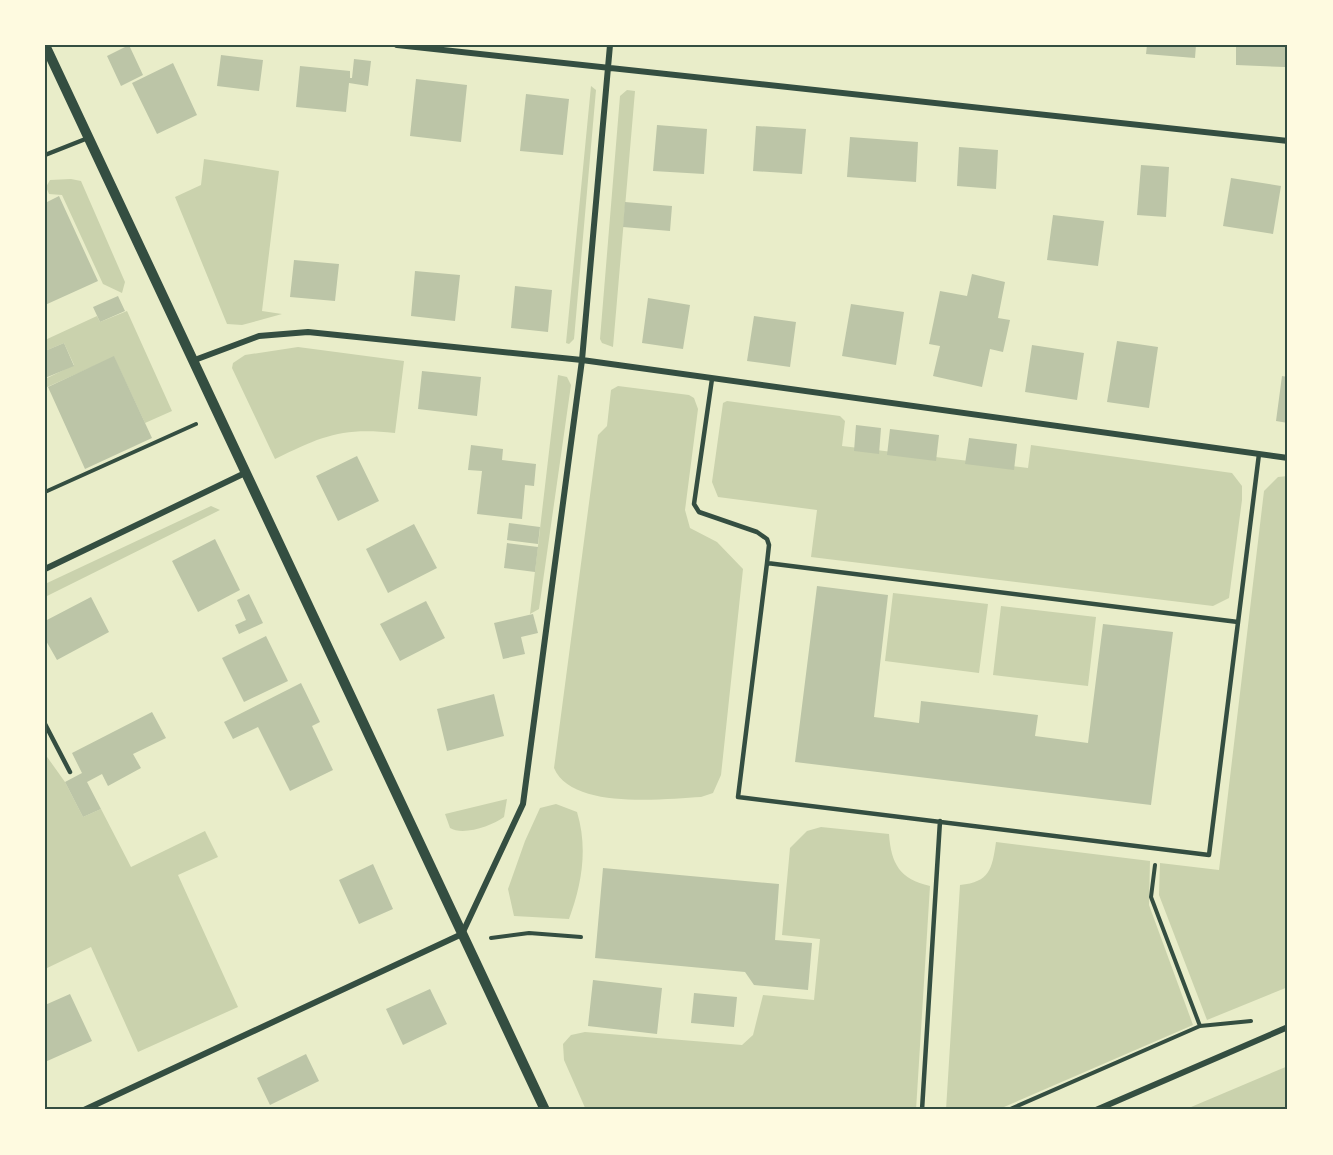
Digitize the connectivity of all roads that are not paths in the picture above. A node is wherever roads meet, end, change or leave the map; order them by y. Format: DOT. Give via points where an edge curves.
graph roads {
  1 [pos="45,45"];
  2 [pos="397,45"];
  3 [pos="610,45"];
  4 [pos="608,68"];
  5 [pos="88,138"];
  6 [pos="1288,141"];
  7 [pos="45,155"];
  8 [pos="582,360"];
  9 [pos="192,361"];
  10 [pos="712,379"];
  11 [pos="1258,454"];
  12 [pos="1288,458"];
  13 [pos="245,473"];
  14 [pos="767,563"];
  15 [pos="45,569"];
  16 [pos="1238,622"];
  17 [pos="45,724"];
  18 [pos="70,772"];
  19 [pos="940,821"];
  20 [pos="462,934"];
  21 [pos="1288,1027"];
  22 [pos="84,1110"];
  23 [pos="546,1110"];
  24 [pos="922,1110"];
  25 [pos="1096,1110"];
  1 -- 5 [label="street"];
  2 -- 4 [label="street"];
  3 -- 4 [label="street"];
  4 -- 6 [label="street"];
  4 -- 8 [label="street"];
  5 -- 7 [label="lane"];
  5 -- 9 [label="street"];
  8 -- 9 [label="street" via="299,332 252,338"];
  8 -- 10 [label="street"];
  8 -- 20 [label="street" via="523,804"];
  9 -- 13 [label="street"];
  10 -- 11 [label="street"];
  10 -- 14 [label="lane" via="694,504 699,512 762,535 769,545"];
  11 -- 12 [label="street"];
  11 -- 16 [label="lane"];
  13 -- 15 [label="street"];
  13 -- 20 [label="street"];
  14 -- 16 [label="lane"];
  14 -- 19 [label="lane" via="738,797"];
  16 -- 19 [label="lane" via="1209,855"];
  17 -- 18 [label="lane"];
  19 -- 24 [label="lane"];
  20 -- 22 [label="street"];
  20 -- 23 [label="street"];
  21 -- 25 [label="street"];
}
